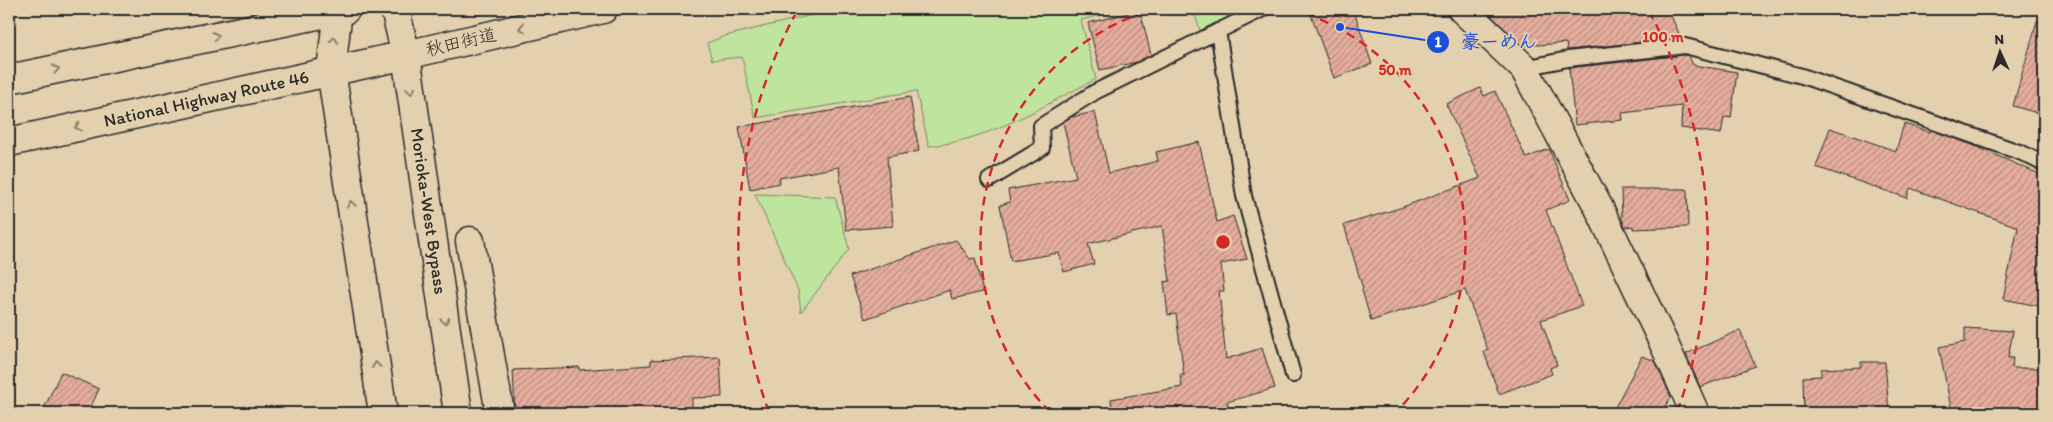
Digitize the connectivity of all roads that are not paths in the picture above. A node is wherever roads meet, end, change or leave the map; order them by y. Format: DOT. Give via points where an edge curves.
graph roads {
  1 [pos="342,9"];
  2 [pos="395,9"];
  3 [pos="603,9"];
  4 [pos="1264,9"];
  5 [pos="1462,9"];
  6 [pos="1218,31"];
  7 [pos="406,55"];
  8 [pos="1524,68"];
  9 [pos="331,70"];
  10 [pos="9,79"];
  11 [pos="9,142"];
  12 [pos="2044,164"];
  13 [pos="989,180"];
  14 [pos="470,241"];
  15 [pos="1293,375"];
  16 [pos="383,413"];
  17 [pos="458,413"];
  18 [pos="500,413"];
  19 [pos="1695,413"];
  9 -- 1 [label="main road, one-way"];
  10 -- 1 [label="main road, one-way"];
  2 -- 7 [label="main road, Morioka-West Bypass"];
  3 -- 7 [label="main road, 秋田街道, one-way"];
  4 -- 6 [label="lane"];
  5 -- 8 [label="main road"];
  6 -- 13 [label="lane" via="1095,92 1041,126 1042,148"];
  6 -- 15 [label="lane" via="1244,196"];
  7 -- 9 [label="main road, National Highway Route 46"];
  7 -- 17 [label="main road, Morioka-West Bypass, one-way"];
  8 -- 12 [label="lane" via="1685,46 1802,76 2022,153"];
  8 -- 19 [label="main road" via="1599,208"];
  9 -- 11 [label="main road, National Highway Route 46, one-way"];
  16 -- 9 [label="main road, one-way"];
  14 -- 18 [label="main road"];
}
